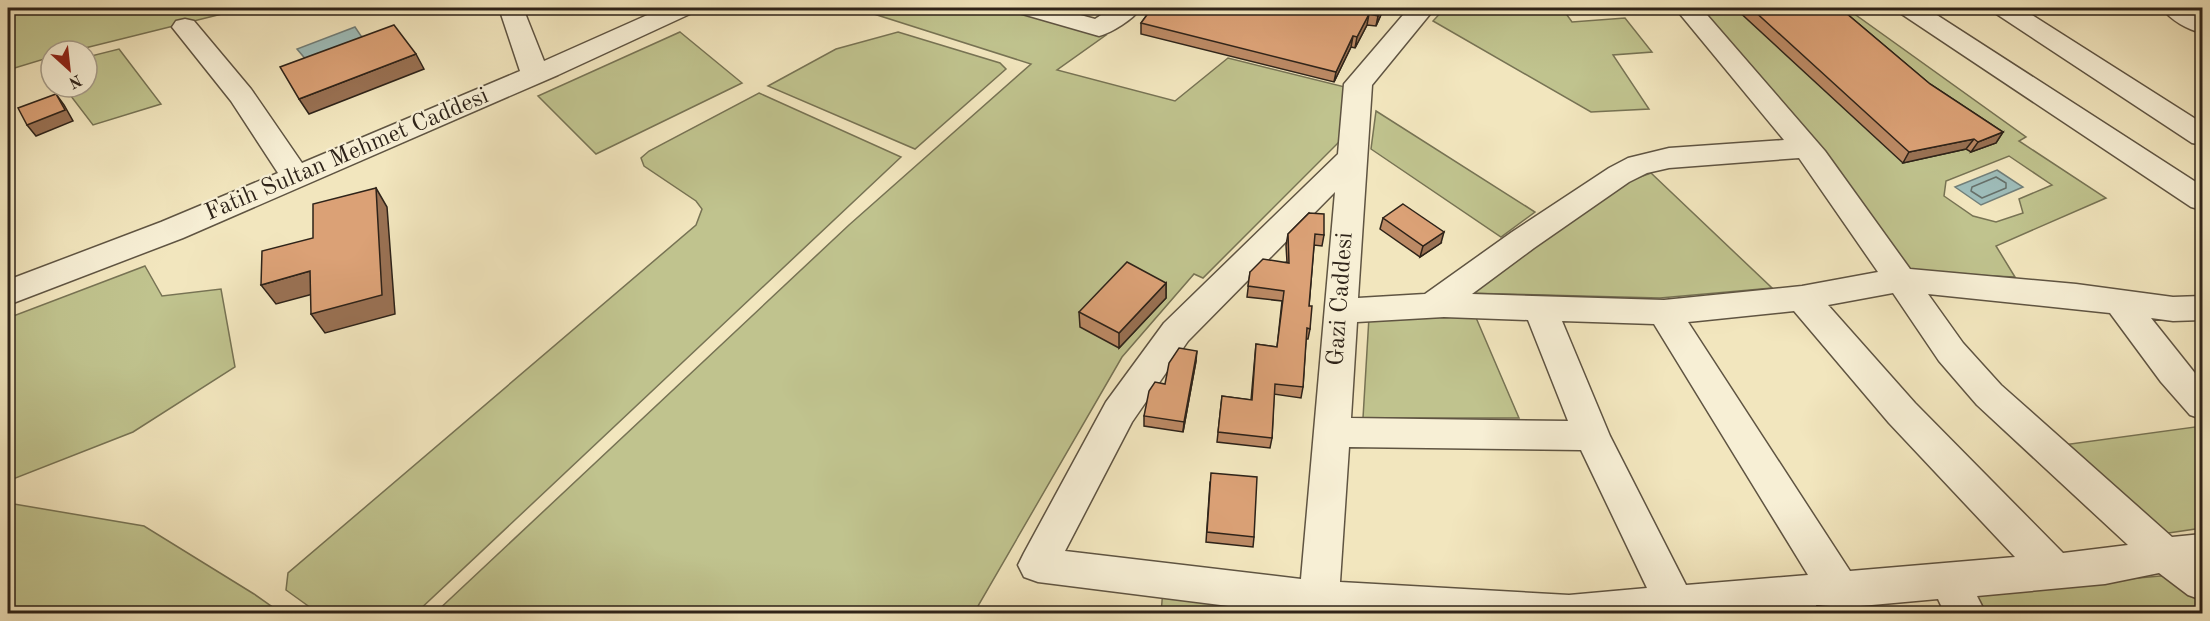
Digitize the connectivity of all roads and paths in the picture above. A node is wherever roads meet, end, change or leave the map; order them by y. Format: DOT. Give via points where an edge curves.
graph roads {
  1 [pos="511,8"];
  2 [pos="683,8"];
  3 [pos="1032,8"];
  4 [pos="1128,8"];
  5 [pos="1422,8"];
  6 [pos="1688,8"];
  7 [pos="1909,8"];
  8 [pos="2004,8"];
  9 [pos="2175,8"];
  10 [pos="2202,25"];
  11 [pos="185,27"];
  12 [pos="535,74"];
  13 [pos="2202,136"];
  14 [pos="1807,148"];
  15 [pos="1352,157"];
  16 [pos="295,175"];
  17 [pos="2202,200"];
  18 [pos="1901,280"];
  19 [pos="8,293"];
  20 [pos="1802,298"];
  21 [pos="2120,302"];
  22 [pos="1433,305"];
  23 [pos="1540,308"];
  24 [pos="2202,308"];
  25 [pos="1340,311"];
  26 [pos="1664,312"];
  27 [pos="2202,405"];
  28 [pos="1331,432"];
  29 [pos="1592,436"];
  30 [pos="2184,553"];
  31 [pos="2055,572"];
  32 [pos="2202,582"];
  33 [pos="1839,589"];
  34 [pos="1958,597"];
  35 [pos="1675,603"];
  36 [pos="1319,606"];
  37 [pos="1569,613"];
  1 -- 12 [label="street"];
  2 -- 12 [label="street, Fatih Sultan Mehmet Caddesi"];
  3 -- 4 [label="street" via="1099,28"];
  5 -- 15 [label="street, Gazi Caddesi" via="1358,84"];
  6 -- 14 [label="street"];
  7 -- 17 [label="street"];
  8 -- 13 [label="street"];
  9 -- 10 [label="street"];
  11 -- 16 [label="street" via="241,95"];
  12 -- 16 [label="street, Fatih Sultan Mehmet Caddesi"];
  14 -- 18 [label="street"];
  14 -- 22 [label="street" via="1669,158 1638,165"];
  15 -- 25 [label="street, Gazi Caddesi"];
  15 -- 36 [label="street" via="1176,332 1119,412 1038,565"];
  16 -- 19 [label="street, Fatih Sultan Mehmet Caddesi" via="172,230"];
  18 -- 20 [label="street"];
  18 -- 21 [label="street"];
  18 -- 30 [label="street" via="1951,352 1989,395"];
  20 -- 26 [label="street"];
  20 -- 31 [label="street" via="1902,413"];
  21 -- 24 [label="street" via="2173,309"];
  21 -- 27 [label="street"];
  22 -- 23 [label="street"];
  22 -- 25 [label="street"];
  23 -- 26 [label="street"];
  23 -- 29 [label="street"];
  25 -- 28 [label="street, Gazi Caddesi"];
  26 -- 33 [label="street"];
  28 -- 29 [label="street"];
  28 -- 36 [label="street, Gazi Caddesi"];
  29 -- 35 [label="street"];
  30 -- 31 [label="street"];
  30 -- 32 [label="street"];
  31 -- 34 [label="street"];
  33 -- 34 [label="street"];
  33 -- 35 [label="street"];
  35 -- 37 [label="street"];
  36 -- 37 [label="street"];
}
